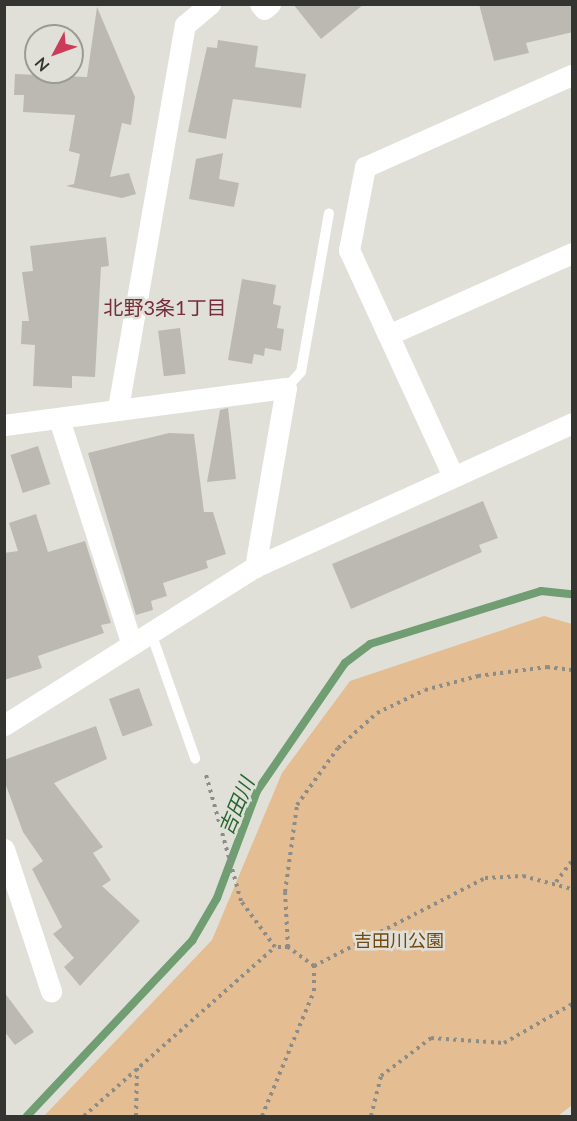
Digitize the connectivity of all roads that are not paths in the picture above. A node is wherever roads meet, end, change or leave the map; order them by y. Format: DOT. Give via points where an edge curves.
graph roads {
  1 [pos="210,4"];
  2 [pos="260,4"];
  3 [pos="270,4"];
  4 [pos="573,75"];
  5 [pos="329,213"];
  6 [pos="573,253"];
  7 [pos="388,335"];
  8 [pos="286,388"];
  9 [pos="118,408"];
  10 [pos="59,418"];
  11 [pos="573,423"];
  12 [pos="4,425"];
  13 [pos="453,476"];
  14 [pos="255,567"];
  15 [pos="152,633"];
  16 [pos="132,645"];
  17 [pos="4,725"];
  18 [pos="195,759"];
  19 [pos="4,849"];
  20 [pos="51,990"];
  1 -- 9 [label="street" via="185,25"];
  2 -- 3 [label="street" via="264,9"];
  4 -- 7 [label="street" via="365,167 350,250"];
  5 -- 8 [label="lane" via="301,372"];
  6 -- 7 [label="street"];
  7 -- 13 [label="street"];
  8 -- 9 [label="street"];
  8 -- 14 [label="street"];
  9 -- 10 [label="street"];
  10 -- 12 [label="street"];
  10 -- 16 [label="street"];
  11 -- 13 [label="street"];
  13 -- 14 [label="street"];
  14 -- 15 [label="street"];
  15 -- 16 [label="street"];
  15 -- 18 [label="lane"];
  16 -- 17 [label="street"];
  19 -- 20 [label="street"];
}
